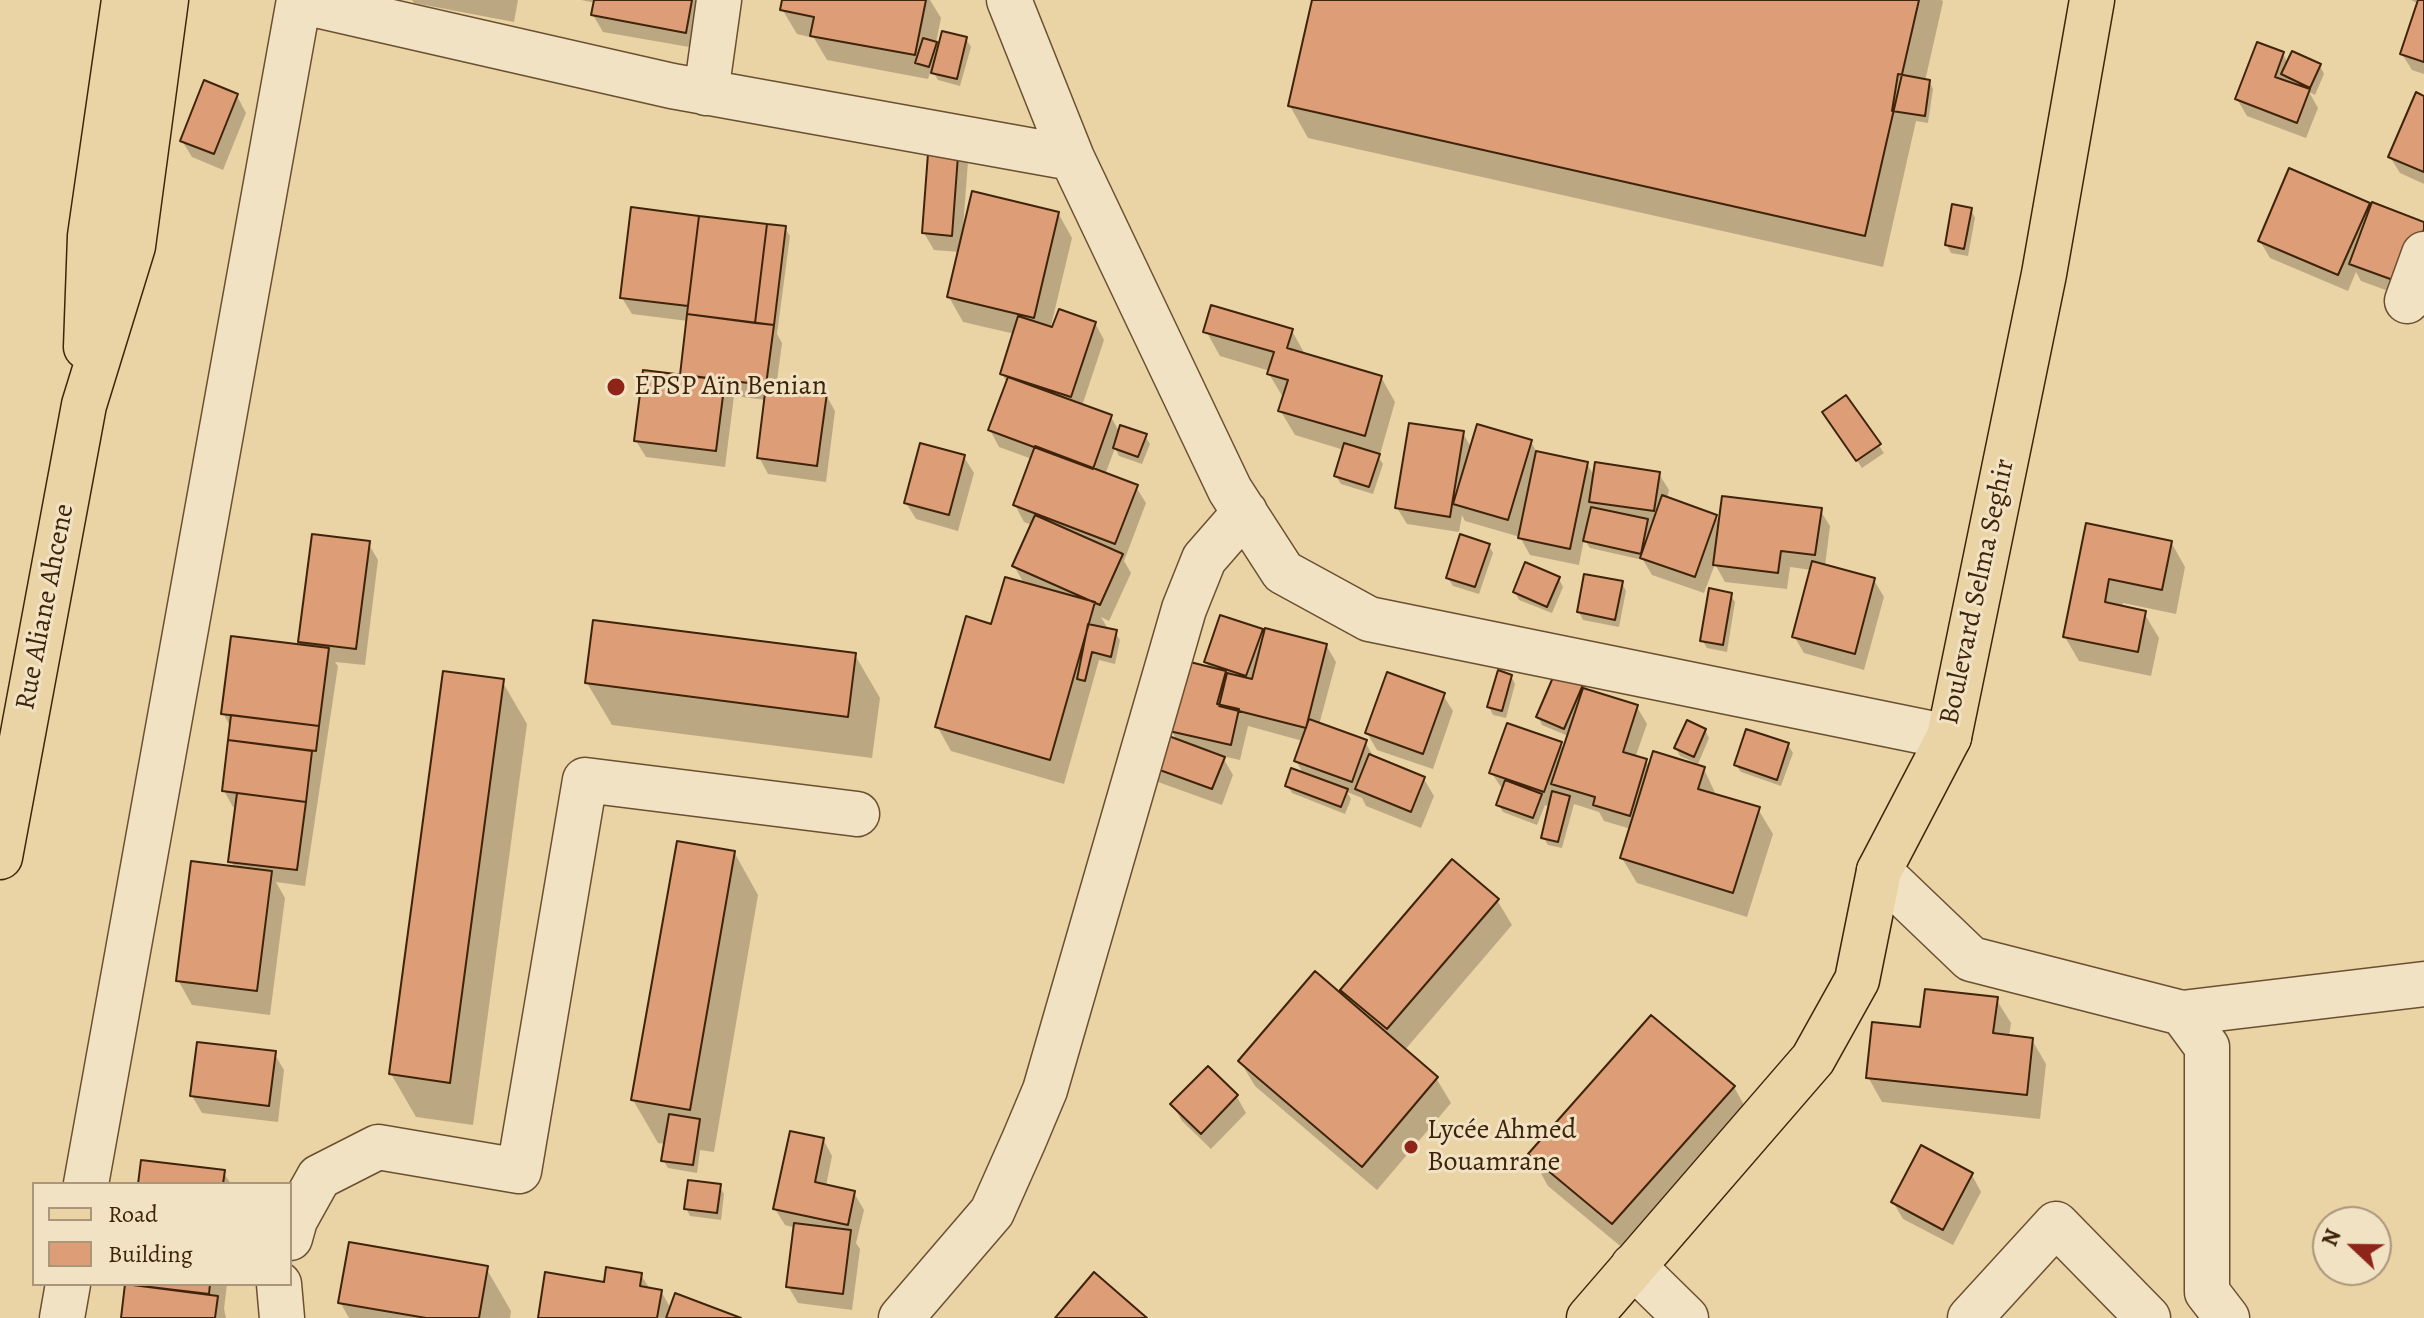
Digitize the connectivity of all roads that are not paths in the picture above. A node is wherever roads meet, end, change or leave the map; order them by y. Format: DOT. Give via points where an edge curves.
graph roads {
  1 [pos="124,0"];
  2 [pos="166,0"];
  3 [pos="719,0"];
  4 [pos="1009,0"];
  5 [pos="2092,0"];
  6 [pos="299,1"];
  7 [pos="706,93"];
  8 [pos="1072,158"];
  9 [pos="2424,254"];
  10 [pos="2407,301"];
  11 [pos="84,405"];
  12 [pos="1245,512"];
  13 [pos="1949,737"];
  14 [pos="857,814"];
  15 [pos="0,857"];
  16 [pos="1879,871"];
  17 [pos="2424,984"];
  18 [pos="2182,1013"];
  19 [pos="86,1182"];
  20 [pos="292,1231"];
  21 [pos="1633,1266"];
  22 [pos="68,1286"];
  23 [pos="279,1286"];
  24 [pos="62,1318"];
  25 [pos="282,1318"];
  26 [pos="901,1318"];
  27 [pos="1589,1318"];
  28 [pos="1686,1318"];
  29 [pos="1970,1318"];
  30 [pos="2148,1318"];
  31 [pos="2227,1318"];
  1 -- 11 [label="main road, Rue Aliane Ahcene" via="90,236"];
  2 -- 11 [label="main road, Rue Aliane Ahcene" via="133,246"];
  3 -- 7 [label="street"];
  4 -- 8 [label="street"];
  5 -- 13 [label="main road, Boulevard Selma Seghir" via="2044,274"];
  6 -- 7 [label="street"];
  6 -- 19 [label="street"];
  7 -- 8 [label="street"];
  8 -- 12 [label="street"];
  9 -- 10 [label="street"];
  11 -- 15 [label="main road, Rue Aliane Ahcene"];
  12 -- 13 [label="street" via="1283,572 1369,619"];
  12 -- 26 [label="street" via="1204,559 1184,609 1045,1090 1024,1140 992,1212"];
  13 -- 16 [label="main road, Boulevard Selma Seghir"];
  14 -- 20 [label="street" via="585,780 519,1171 378,1147 319,1177"];
  16 -- 18 [label="street" via="1971,959"];
  16 -- 21 [label="main road, Boulevard Selma Seghir" via="1857,980 1813,1059"];
  17 -- 18 [label="street"];
  18 -- 31 [label="street" via="2207,1047 2207,1292"];
  21 -- 27 [label="main road, Boulevard Selma Seghir"];
  21 -- 28 [label="street"];
  22 -- 24 [label="street"];
  23 -- 25 [label="street"];
  29 -- 30 [label="street" via="2056,1224"];
}
